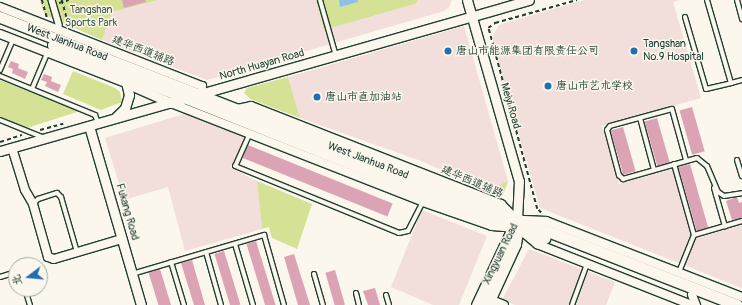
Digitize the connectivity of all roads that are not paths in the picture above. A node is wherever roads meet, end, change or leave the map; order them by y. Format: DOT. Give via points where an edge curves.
graph roads {
  1 [pos="320,0"];
  2 [pos="467,0"];
  3 [pos="529,0"];
  4 [pos="707,0"];
  5 [pos="737,0"];
  6 [pos="53,2"];
  7 [pos="0,7"];
  8 [pos="472,15"];
  9 [pos="0,17"];
  10 [pos="685,17"];
  11 [pos="742,19"];
  12 [pos="0,25"];
  13 [pos="59,26"];
  14 [pos="0,34"];
  15 [pos="13,38"];
  16 [pos="47,52"];
  17 [pos="336,56"];
  18 [pos="0,70"];
  19 [pos="124,73"];
  20 [pos="0,76"];
  21 [pos="742,80"];
  22 [pos="731,83"];
  23 [pos="128,84"];
  24 [pos="32,89"];
  25 [pos="202,95"];
  26 [pos="188,99"];
  27 [pos="171,103"];
  28 [pos="115,118"];
  29 [pos="640,118"];
  30 [pos="0,120"];
  31 [pos="93,124"];
  32 [pos="252,130"];
  33 [pos="45,138"];
  34 [pos="12,148"];
  35 [pos="0,151"];
  36 [pos="686,160"];
  37 [pos="737,160"];
  38 [pos="674,164"];
  39 [pos="654,170"];
  40 [pos="742,176"];
  41 [pos="712,184"];
  42 [pos="742,192"];
  43 [pos="424,197"];
  44 [pos="33,204"];
  45 [pos="742,221"];
  46 [pos="516,225"];
  47 [pos="725,226"];
  48 [pos="694,235"];
  49 [pos="122,239"];
  50 [pos="235,244"];
  51 [pos="77,252"];
  52 [pos="206,252"];
  53 [pos="172,262"];
  54 [pos="587,264"];
  55 [pos="679,272"];
  56 [pos="132,274"];
  57 [pos="314,274"];
  58 [pos="356,293"];
  59 [pos="386,295"];
  60 [pos="742,297"];
  61 [pos="488,302"];
  62 [pos="694,302"];
  63 [pos="141,305"];
  64 [pos="184,305"];
  65 [pos="221,305"];
  66 [pos="253,305"];
  67 [pos="284,305"];
  68 [pos="323,305"];
  69 [pos="359,305"];
  70 [pos="389,305"];
  71 [pos="477,305"];
  72 [pos="504,305"];
  73 [pos="572,305"];
  74 [pos="717,305"];
  75 [pos="737,305"];
  1 -- 17 [label="lane"];
  2 -- 8 [label="street, Meiyi Road"];
  3 -- 8 [label="street, North Huayan Road"];
  4 -- 22 [label="lane"];
  5 -- 11 [label="lane"];
  6 -- 13 [label="street"];
  7 -- 25 [label="street, 建华西道辅路" via="202,86"];
  8 -- 17 [label="street, North Huayan Road"];
  8 -- 46 [label="street, Meiyi Road" via="520,181"];
  9 -- 25 [label="main road, West Jianhua Road"];
  10 -- 22 [label="lane" via="706,89"];
  12 -- 19 [label="main road, West Jianhua Road"];
  14 -- 15 [label="street"];
  15 -- 16 [label="street"];
  15 -- 18 [label="lane"];
  16 -- 23 [label="street"];
  16 -- 24 [label="lane"];
  17 -- 25 [label="street, North Huayan Road"];
  19 -- 23 [label="street"];
  19 -- 26 [label="main road, West Jianhua Road"];
  20 -- 24 [label="lane"];
  21 -- 22 [label="lane"];
  23 -- 27 [label="street"];
  23 -- 28 [label="street" via="129,95 125,108"];
  24 -- 31 [label="lane" via="95,115"];
  25 -- 26 [label="street, North Huayan Road"];
  25 -- 46 [label="main road, West Jianhua Road"];
  26 -- 27 [label="street, North Huayan Road"];
  26 -- 32 [label="main road, West Jianhua Road"];
  27 -- 28 [label="street, North Huayan Road"];
  27 -- 32 [label="street"];
  28 -- 31 [label="street, North Huayan Road"];
  29 -- 36 [label="lane" via="672,109"];
  29 -- 39 [label="lane"];
  29 -- 39 [label="lane" via="610,126 607,130 615,160 623,178"];
  30 -- 33 [label="lane"];
  31 -- 33 [label="street, North Huayan Road"];
  31 -- 49 [label="street, Fukang Road"];
  32 -- 43 [label="main road, West Jianhua Road"];
  32 -- 43 [label="lane" via="235,166 399,233 408,230"];
  33 -- 34 [label="street, North Huayan Road"];
  34 -- 35 [label="street, North Huayan Road"];
  34 -- 44 [label="street" via="25,190"];
  36 -- 38 [label="lane"];
  36 -- 41 [label="lane" via="697,158 704,161"];
  37 -- 40 [label="lane"];
  38 -- 39 [label="lane"];
  38 -- 48 [label="lane"];
  41 -- 42 [label="lane" via="724,196"];
  41 -- 47 [label="lane"];
  43 -- 46 [label="main road, West Jianhua Road"];
  44 -- 51 [label="street" via="48,257 54,259"];
  44 -- 51 [label="lane" via="38,199 58,193"];
  45 -- 47 [label="lane"];
  46 -- 54 [label="street" via="537,244"];
  46 -- 55 [label="street" via="546,221"];
  46 -- 61 [label="main road, Xingyuan Road" via="515,244"];
  46 -- 62 [label="main road, West Jianhua Road"];
  46 -- 71 [label="main road, Xingyuan Road"];
  46 -- 75 [label="main road, West Jianhua Road"];
  47 -- 48 [label="lane"];
  48 -- 55 [label="lane"];
  49 -- 51 [label="street"];
  49 -- 56 [label="street, Fukang Road"];
  50 -- 52 [label="lane"];
  50 -- 66 [label="lane"];
  50 -- 67 [label="lane" via="264,235"];
  52 -- 53 [label="lane"];
  52 -- 65 [label="lane"];
  53 -- 56 [label="lane"];
  53 -- 64 [label="lane"];
  54 -- 62 [label="street"];
  54 -- 73 [label="lane"];
  55 -- 60 [label="street"];
  56 -- 63 [label="street, Fukang Road"];
  57 -- 68 [label="lane"];
  58 -- 69 [label="lane"];
  59 -- 70 [label="lane"];
  61 -- 72 [label="street"];
  62 -- 74 [label="main road, West Jianhua Road"];
}
